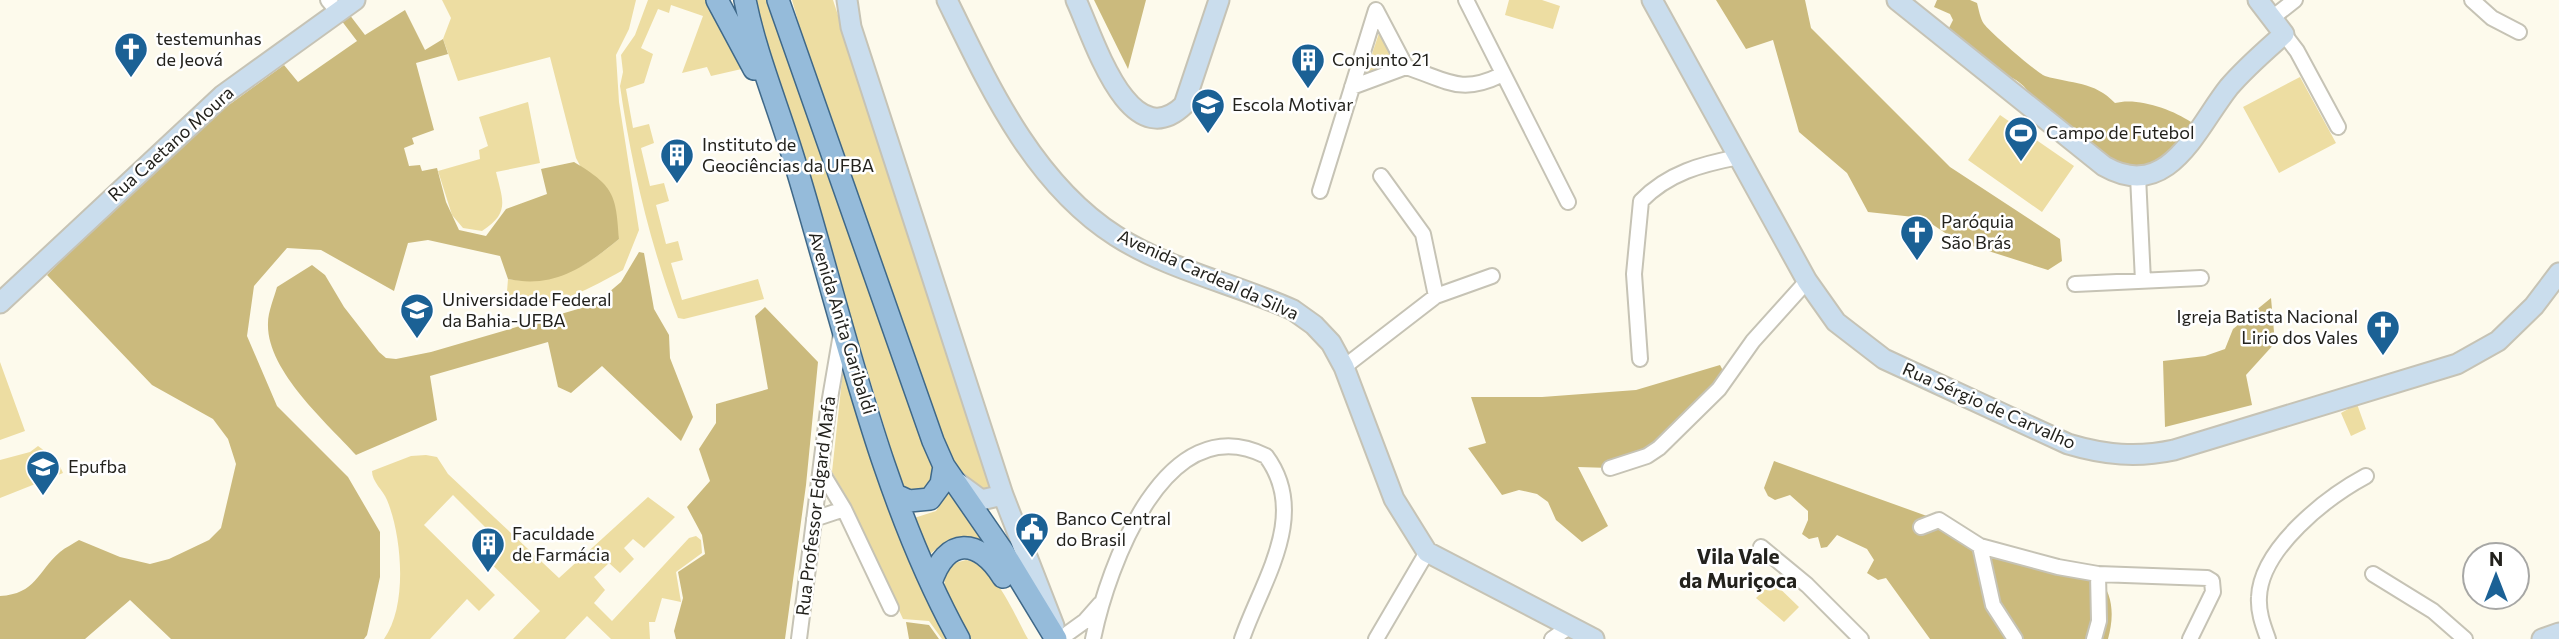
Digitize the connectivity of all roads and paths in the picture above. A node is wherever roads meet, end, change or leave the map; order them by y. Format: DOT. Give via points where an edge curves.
graph roads {
  1 [pos="355,0"];
  2 [pos="717,0"];
  3 [pos="745,0"];
  4 [pos="778,0"];
  5 [pos="847,0"];
  6 [pos="947,0"];
  7 [pos="1076,0"];
  8 [pos="1219,0"];
  9 [pos="1466,0"];
  10 [pos="1652,0"];
  11 [pos="1897,0"];
  12 [pos="2258,0"];
  13 [pos="2295,0"];
  14 [pos="2472,0"];
  15 [pos="333,6"];
  16 [pos="2272,18"];
  17 [pos="2519,32"];
  18 [pos="2284,34"];
  19 [pos="1406,67"];
  20 [pos="1501,75"];
  21 [pos="1352,87"];
  22 [pos="782,126"];
  23 [pos="2338,127"];
  24 [pos="1740,158"];
  25 [pos="1381,176"];
  26 [pos="2138,176"];
  27 [pos="1320,191"];
  28 [pos="1568,202"];
  29 [pos="2559,273"];
  30 [pos="1492,276"];
  31 [pos="2201,278"];
  32 [pos="1807,281"];
  33 [pos="2143,281"];
  34 [pos="2075,284"];
  35 [pos="1436,296"];
  36 [pos="0,303"];
  37 [pos="842,332"];
  38 [pos="1640,359"];
  39 [pos="1344,367"];
  40 [pos="1610,468"];
  41 [pos="821,471"];
  42 [pos="950,474"];
  43 [pos="2366,477"];
  44 [pos="1003,495"];
  45 [pos="898,496"];
  46 [pos="844,509"];
  47 [pos="814,519"];
  48 [pos="1921,527"];
  49 [pos="1980,546"];
  50 [pos="1761,547"];
  51 [pos="1427,552"];
  52 [pos="2098,574"];
  53 [pos="2373,574"];
  54 [pos="931,583"];
  55 [pos="1102,600"];
  56 [pos="891,608"];
  57 [pos="1569,626"];
  58 [pos="2559,633"];
  59 [pos="799,639"];
  60 [pos="959,639"];
  61 [pos="1040,639"];
  62 [pos="1057,639"];
  63 [pos="1093,639"];
  64 [pos="1242,639"];
  65 [pos="1376,639"];
  66 [pos="1552,639"];
  67 [pos="1594,639"];
  68 [pos="1861,639"];
  69 [pos="2015,639"];
  70 [pos="2095,639"];
  71 [pos="2190,639"];
  72 [pos="2268,639"];
  73 [pos="2466,639"];
  74 [pos="2542,639"];
  1 -- 15 [label="street, Rua Caetano Moura"];
  2 -- 22 [label="main road"];
  3 -- 22 [label="main road, Avenida Anita Garibaldi"];
  4 -- 42 [label="main road"];
  5 -- 44 [label="street" via="851,27"];
  6 -- 39 [label="street, Avenida Cardeal da Silva" via="1006,115 1088,216 1142,250 1293,310 1331,343"];
  7 -- 8 [label="street" via="1121,96 1141,115 1156,118 1175,114 1184,104"];
  9 -- 20 [label="street"];
  10 -- 24 [label="street, Rua Sérgio de Carvalho"];
  11 -- 26 [label="street" via="2104,166"];
  12 -- 16 [label="street"];
  13 -- 16 [label="street"];
  14 -- 17 [label="street" via="2492,18"];
  15 -- 36 [label="street, Rua Caetano Moura" via="223,95"];
  16 -- 18 [label="street"];
  18 -- 23 [label="street"];
  18 -- 26 [label="street" via="2230,86 2183,152 2156,172"];
  19 -- 20 [label="street" via="1465,87"];
  19 -- 21 [label="street"];
  19 -- 21 [label="street" via="1376,10"];
  20 -- 28 [label="street"];
  21 -- 27 [label="street"];
  22 -- 37 [label="main road, Avenida Anita Garibaldi"];
  24 -- 32 [label="street, Rua Sérgio de Carvalho"];
  24 -- 38 [label="street" via="1696,166 1654,188 1641,201 1634,274"];
  25 -- 35 [label="street" via="1423,234"];
  26 -- 33 [label="street"];
  29 -- 32 [label="street, Rua Sérgio de Carvalho" via="2498,341 2457,364 2174,450 2132,456 2068,444 1884,359 1836,322"];
  30 -- 35 [label="street"];
  31 -- 33 [label="street"];
  32 -- 40 [label="street" via="1753,341 1719,389 1659,448"];
  33 -- 34 [label="street"];
  35 -- 39 [label="street"];
  37 -- 41 [label="street, Rua Professor Edgard Mafa"];
  37 -- 45 [label="main road, Avenida Anita Garibaldi"];
  39 -- 51 [label="street, Avenida Cardeal da Silva" via="1394,499"];
  41 -- 46 [label="street"];
  41 -- 47 [label="street, Rua Professor Edgard Mafa"];
  42 -- 44 [label="street" via="981,500"];
  42 -- 45 [label="main road" via="930,499 909,501"];
  42 -- 62 [label="main road"];
  43 -- 72 [label="street" via="2315,511 2266,569 2259,609"];
  44 -- 62 [label="street"];
  45 -- 54 [label="main road, Avenida Anita Garibaldi"];
  46 -- 47 [label="street"];
  46 -- 56 [label="street"];
  47 -- 59 [label="street, Rua Professor Edgard Mafa"];
  48 -- 49 [label="street" via="1938,520"];
  49 -- 52 [label="street"];
  49 -- 69 [label="street" via="1993,605"];
  50 -- 68 [label="street"];
  51 -- 57 [label="street"];
  51 -- 65 [label="street"];
  52 -- 70 [label="street"];
  52 -- 71 [label="street" via="2212,581 2213,592"];
  53 -- 73 [label="street" via="2433,611"];
  54 -- 60 [label="main road, Avenida Anita Garibaldi"];
  54 -- 61 [label="main road" via="939,562 950,553 968,547 983,551"];
  55 -- 62 [label="street" via="1085,621"];
  55 -- 63 [label="street"];
  55 -- 64 [label="street" via="1137,517 1169,476 1206,448 1234,444 1250,448 1266,456 1275,468 1284,521 1282,540"];
  57 -- 66 [label="street"];
  57 -- 67 [label="street"];
  58 -- 74 [label="street"];
}
